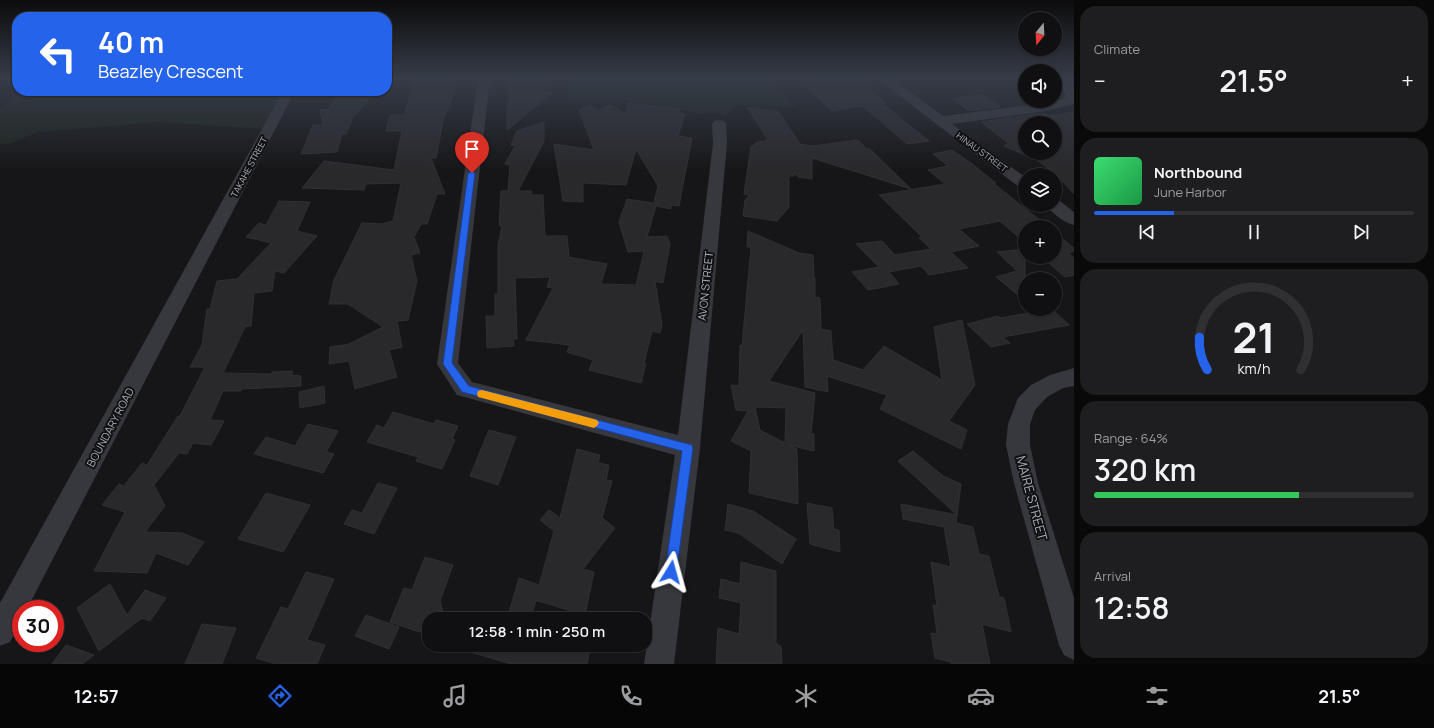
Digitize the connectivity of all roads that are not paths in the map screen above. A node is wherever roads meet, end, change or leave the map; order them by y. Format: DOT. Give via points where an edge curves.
graph roads {
  1 [pos="280,109"];
  2 [pos="480,109"];
  3 [pos="924,109"];
  4 [pos="1031,109"];
  5 [pos="940,121"];
  6 [pos="719,124"];
  7 [pos="1018,179"];
  8 [pos="1062,211"];
  9 [pos="1074,220"];
  10 [pos="220,222"];
  11 [pos="1074,377"];
  12 [pos="688,448"];
  13 [pos="0,632"];
  14 [pos="1074,645"];
  15 [pos="659,664"];
  1 -- 10 [label="street, TAKAHE STREET"];
  2 -- 12 [label="street" via="447,364 466,389"];
  3 -- 5 [label="street, HINAU STREET"];
  4 -- 5 [label="street"];
  5 -- 7 [label="street, HINAU STREET"];
  6 -- 12 [label="street, AVON STREET" via="720,143"];
  8 -- 9 [label="street"];
  10 -- 13 [label="street, BOUNDARY ROAD"];
  11 -- 14 [label="street, MAIRE STREET" via="1058,381 1039,391 1026,405 1019,424 1018,445 1026,483"];
  12 -- 15 [label="street, AVON STREET"];
}
